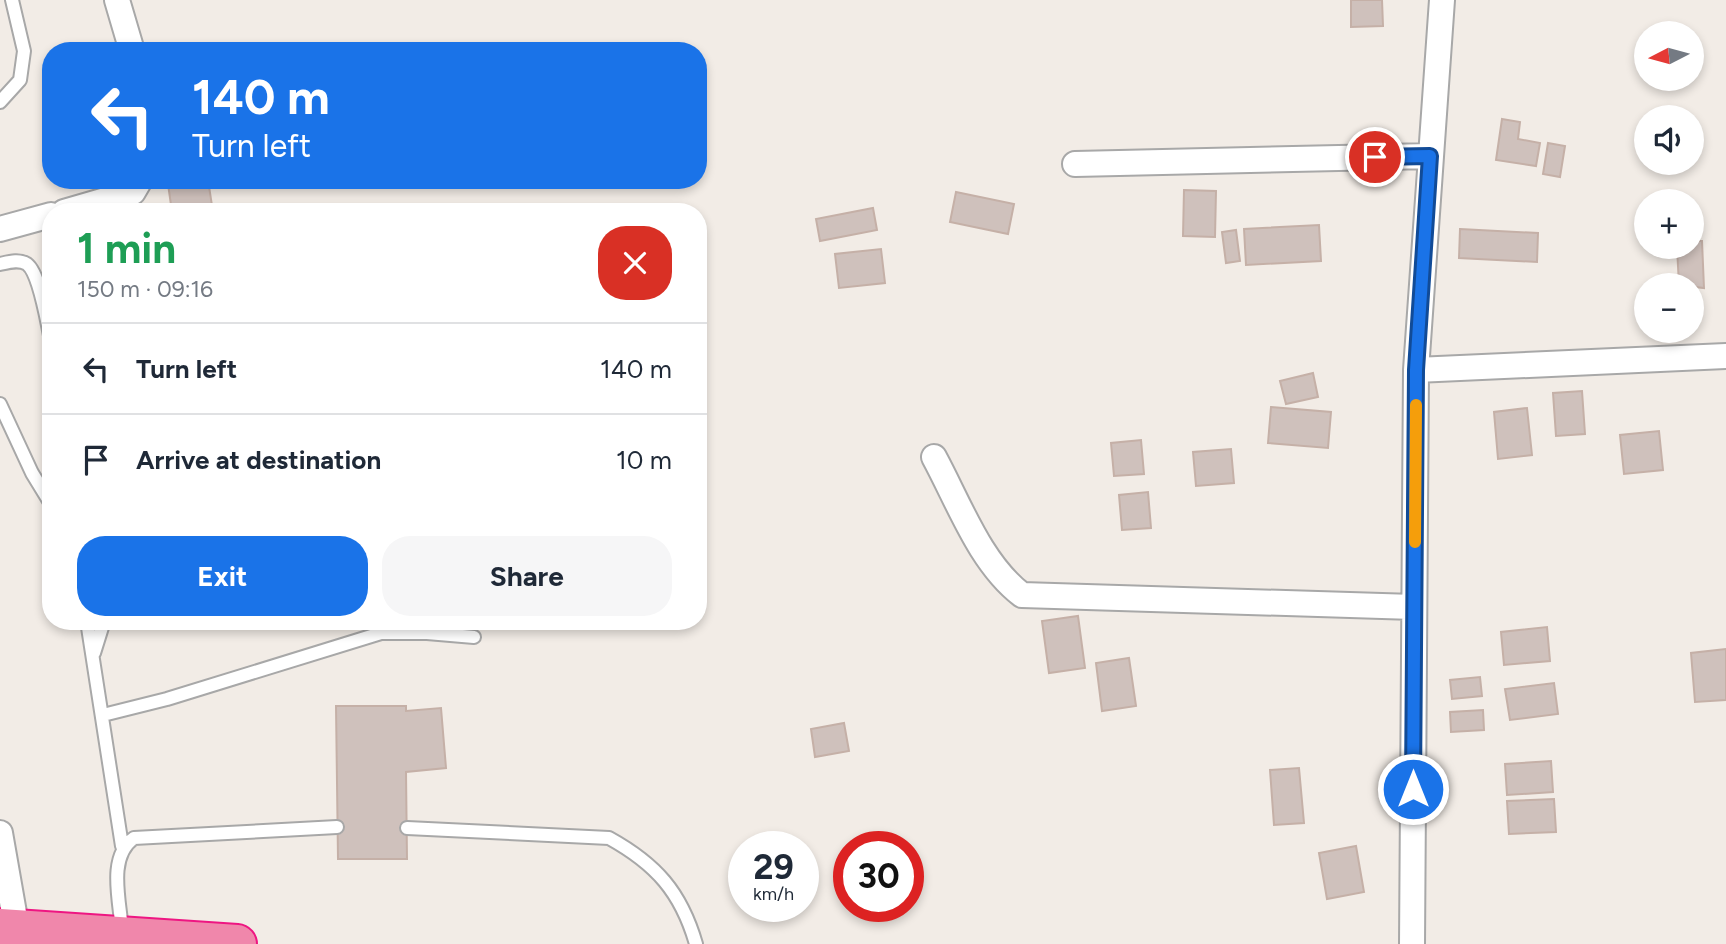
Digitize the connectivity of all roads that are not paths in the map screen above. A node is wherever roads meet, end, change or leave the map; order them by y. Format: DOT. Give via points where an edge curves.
graph roads {
  1 [pos="12,0"];
  2 [pos="117,0"];
  3 [pos="1442,0"];
  4 [pos="129,42"];
  5 [pos="0,102"];
  6 [pos="1430,156"];
  7 [pos="1075,164"];
  8 [pos="135,189"];
  9 [pos="95,203"];
  10 [pos="42,217"];
  11 [pos="0,229"];
  12 [pos="0,264"];
  13 [pos="42,303"];
  14 [pos="1726,356"];
  15 [pos="1416,370"];
  16 [pos="0,404"];
  17 [pos="934,457"];
  18 [pos="42,489"];
  19 [pos="1414,607"];
  20 [pos="89,630"];
  21 [pos="101,630"];
  22 [pos="371,630"];
  23 [pos="408,630"];
  24 [pos="474,638"];
  25 [pos="93,656"];
  26 [pos="103,715"];
  27 [pos="337,827"];
  28 [pos="407,828"];
  29 [pos="0,833"];
  30 [pos="122,846"];
  31 [pos="8,929"];
  32 [pos="123,936"];
  33 [pos="237,944"];
  34 [pos="696,944"];
  35 [pos="1412,944"];
  1 -- 5 [label="lane" via="24,51 20,80"];
  2 -- 4 [label="street"];
  3 -- 6 [label="street"];
  6 -- 7 [label="street"];
  6 -- 15 [label="street"];
  8 -- 9 [label="street"];
  10 -- 11 [label="street"];
  12 -- 13 [label="lane" via="14,260 27,264 35,274"];
  14 -- 15 [label="street"];
  15 -- 19 [label="street"];
  16 -- 18 [label="lane"];
  17 -- 19 [label="street" via="992,565 1022,595"];
  19 -- 35 [label="street"];
  20 -- 25 [label="lane"];
  21 -- 25 [label="lane"];
  22 -- 26 [label="lane" via="167,699"];
  23 -- 24 [label="lane"];
  25 -- 26 [label="lane"];
  26 -- 30 [label="lane"];
  27 -- 30 [label="lane" via="152,834"];
  28 -- 34 [label="lane" via="609,838 639,854 678,896"];
  29 -- 31 [label="street"];
  30 -- 32 [label="lane" via="117,862"];
  31 -- 32 [label="highway"];
  32 -- 33 [label="highway"];
}
